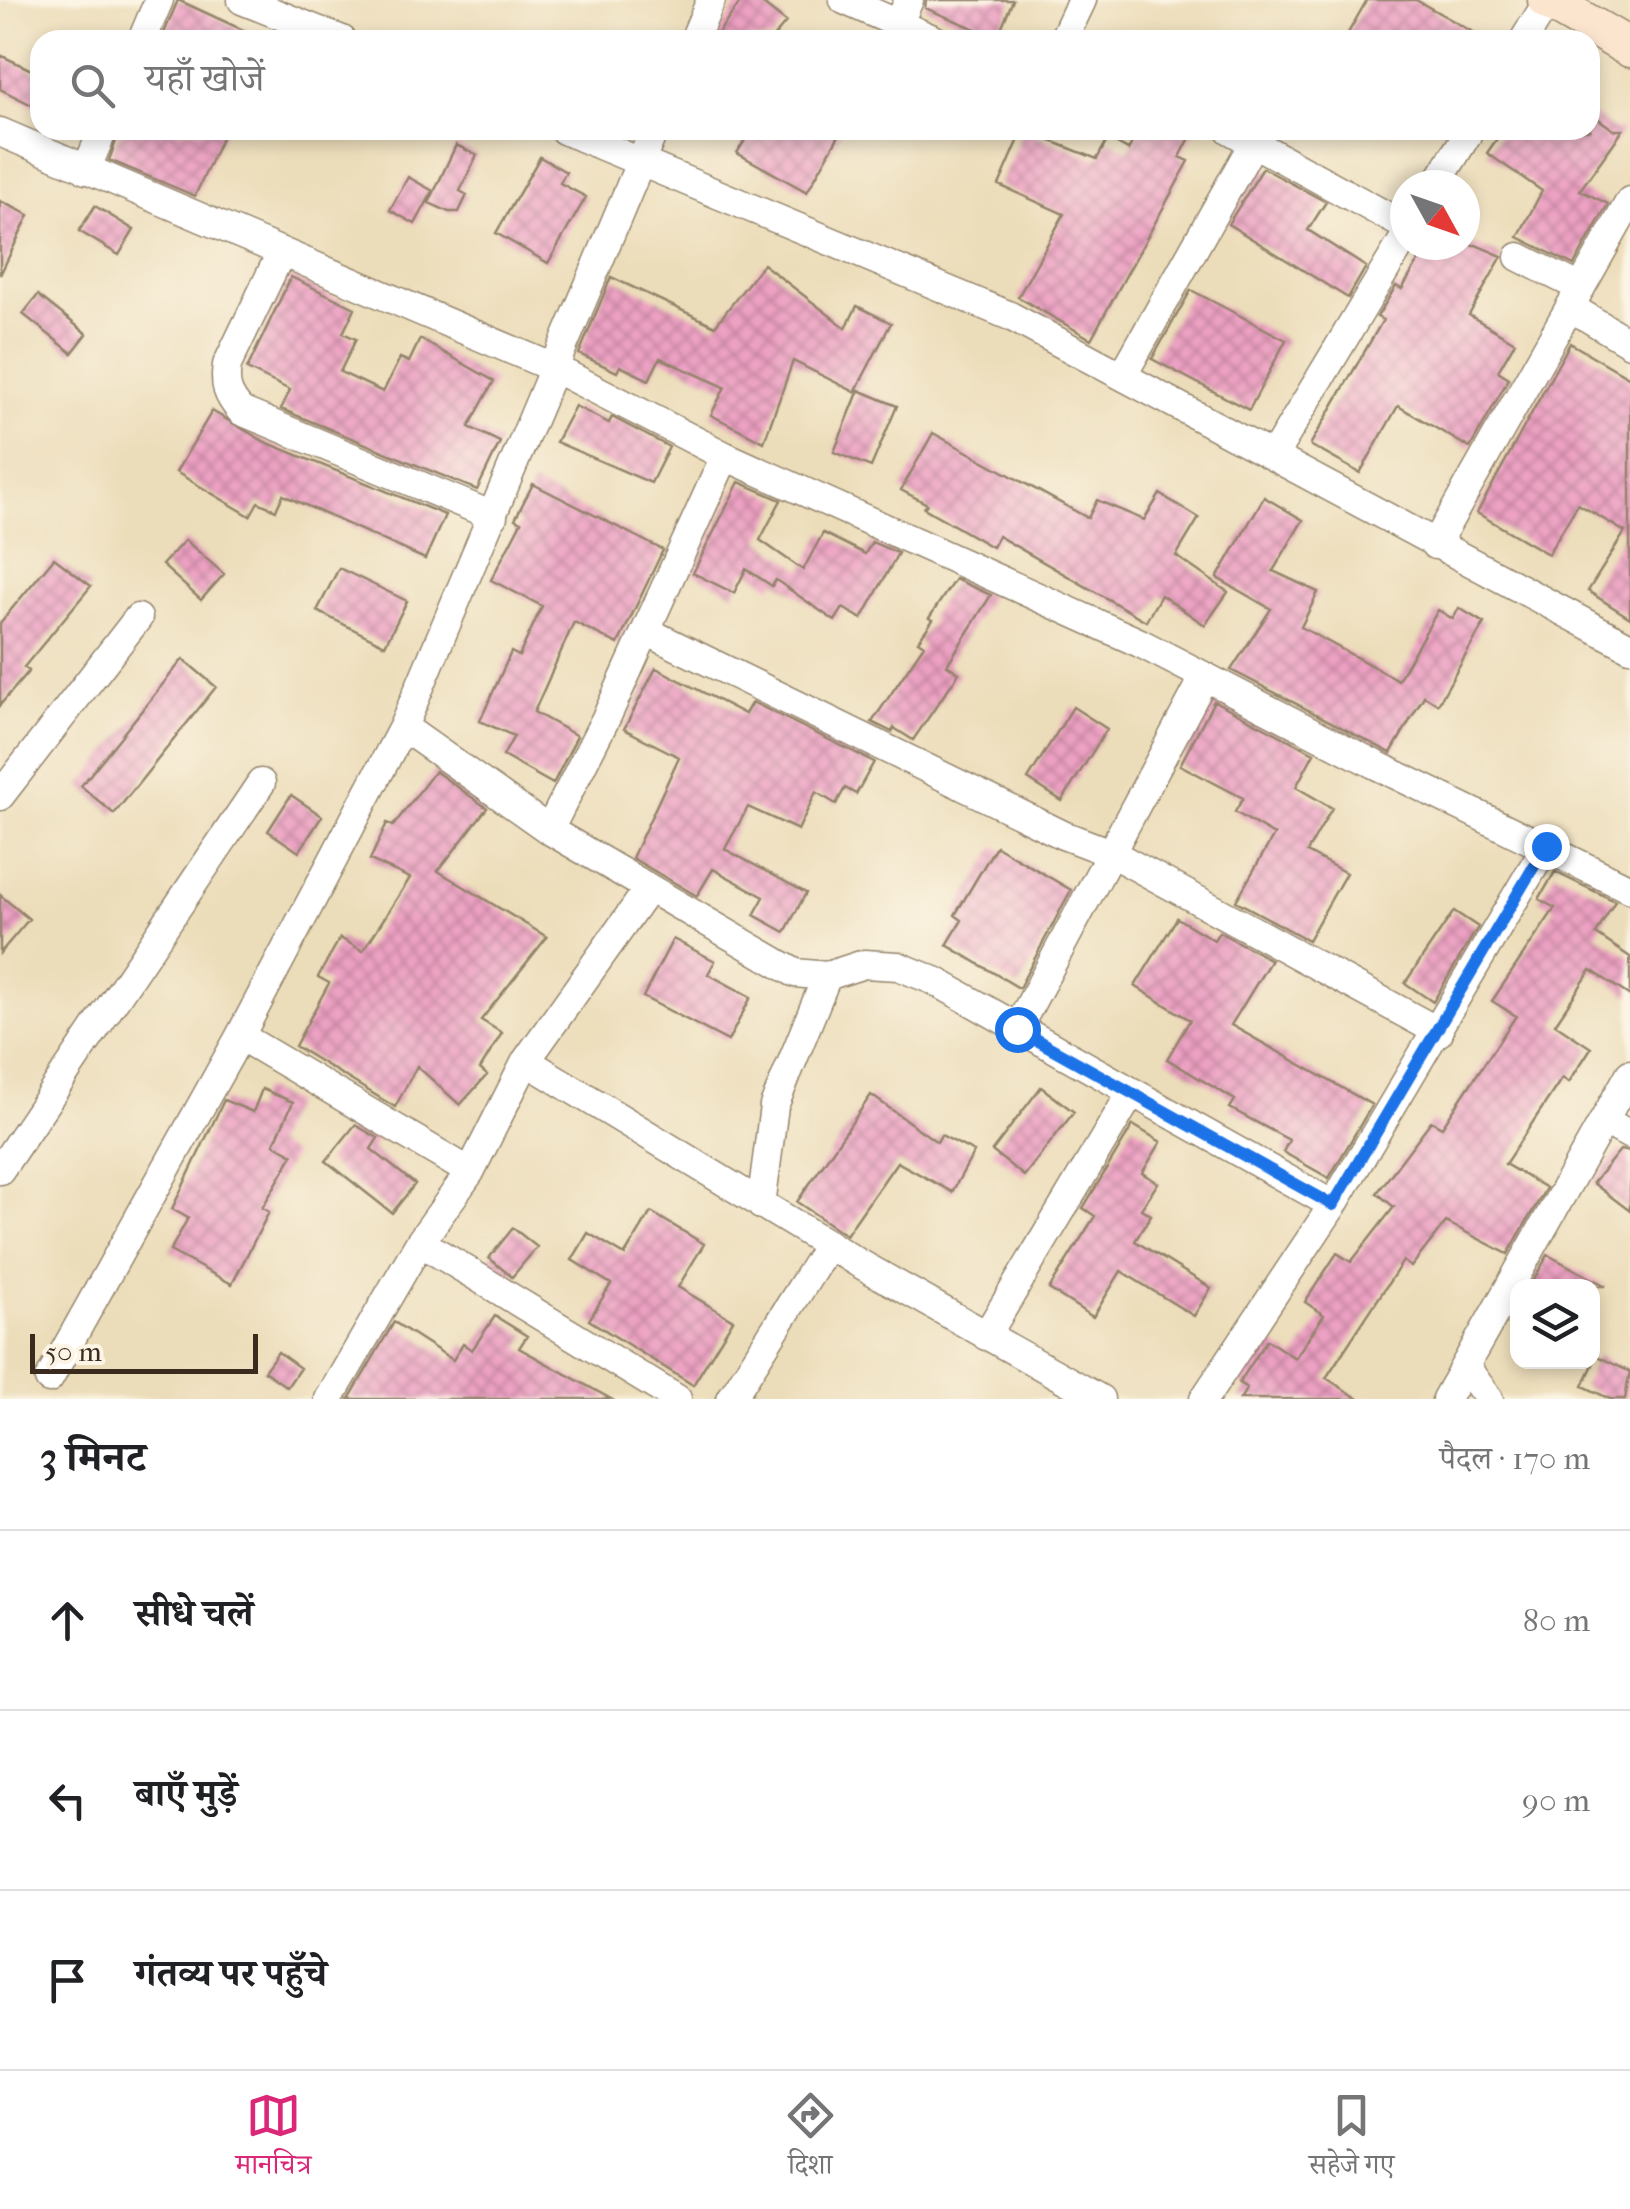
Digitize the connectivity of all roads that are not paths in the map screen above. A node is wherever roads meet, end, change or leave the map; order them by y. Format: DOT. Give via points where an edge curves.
graph roads {
  1 [pos="159,0"];
  2 [pos="242,0"];
  3 [pos="712,0"];
  4 [pos="844,0"];
  5 [pos="1082,0"];
  6 [pos="1547,0"];
  7 [pos="904,12"];
  8 [pos="146,30"];
  9 [pos="317,30"];
  10 [pos="698,30"];
  11 [pos="924,30"];
  12 [pos="1068,30"];
  13 [pos="1530,30"];
  14 [pos="1599,30"];
  15 [pos="1600,31"];
  16 [pos="1630,48"];
  17 [pos="0,132"];
  18 [pos="99,140"];
  19 [pos="589,140"];
  20 [pos="649,140"];
  21 [pos="1239,140"];
  22 [pos="1251,140"];
  23 [pos="1464,140"];
  24 [pos="640,161"];
  25 [pos="86,170"];
  26 [pos="1445,170"];
  27 [pos="1630,201"];
  28 [pos="1390,218"];
  29 [pos="280,255"];
  30 [pos="1519,258"];
  31 [pos="1391,260"];
  32 [pos="1576,298"];
  33 [pos="1630,343"];
  34 [pos="554,368"];
  35 [pos="1122,374"];
  36 [pos="1274,453"];
  37 [pos="725,456"];
  38 [pos="492,516"];
  39 [pos="1434,545"];
  40 [pos="138,618"];
  41 [pos="646,631"];
  42 [pos="1630,647"];
  43 [pos="1205,676"];
  44 [pos="403,728"];
  45 [pos="261,783"];
  46 [pos="0,796"];
  47 [pos="549,830"];
  48 [pos="1546,846"];
  49 [pos="1113,854"];
  50 [pos="1630,889"];
  51 [pos="648,891"];
  52 [pos="826,976"];
  53 [pos="1017,1029"];
  54 [pos="1439,1032"];
  55 [pos="240,1036"];
  56 [pos="526,1062"];
  57 [pos="1630,1074"];
  58 [pos="1132,1092"];
  59 [pos="1618,1128"];
  60 [pos="0,1170"];
  61 [pos="470,1172"];
  62 [pos="761,1205"];
  63 [pos="1333,1205"];
  64 [pos="420,1242"];
  65 [pos="829,1244"];
  66 [pos="986,1336"];
  67 [pos="1465,1366"];
  68 [pos="49,1379"];
  69 [pos="329,1399"];
  70 [pos="677,1399"];
  71 [pos="730,1399"];
  72 [pos="1100,1399"];
  73 [pos="1204,1399"];
  74 [pos="1446,1399"];
  75 [pos="1489,1399"];
  1 -- 8 [label="street"];
  2 -- 9 [label="street"];
  3 -- 10 [label="street"];
  4 -- 7 [label="street"];
  5 -- 12 [label="street"];
  6 -- 13 [label="street"];
  6 -- 14 [label="street"];
  7 -- 11 [label="street"];
  15 -- 16 [label="street"];
  17 -- 25 [label="street"];
  18 -- 25 [label="street"];
  19 -- 24 [label="street"];
  20 -- 24 [label="street"];
  21 -- 35 [label="street"];
  22 -- 28 [label="street"];
  23 -- 26 [label="street"];
  24 -- 34 [label="street"];
  24 -- 35 [label="street" via="1010,316"];
  25 -- 29 [label="street"];
  27 -- 32 [label="street"];
  29 -- 34 [label="street"];
  29 -- 38 [label="street" via="227,365 229,397 241,411"];
  30 -- 32 [label="street"];
  31 -- 36 [label="street"];
  32 -- 33 [label="street"];
  32 -- 39 [label="street"];
  34 -- 37 [label="street"];
  34 -- 38 [label="street"];
  35 -- 36 [label="street"];
  36 -- 39 [label="street"];
  37 -- 41 [label="street"];
  37 -- 43 [label="street"];
  38 -- 44 [label="street"];
  39 -- 42 [label="street"];
  40 -- 46 [label="street"];
  41 -- 47 [label="street"];
  41 -- 49 [label="street"];
  43 -- 48 [label="street"];
  43 -- 49 [label="street"];
  44 -- 47 [label="street"];
  44 -- 55 [label="street"];
  45 -- 60 [label="street"];
  47 -- 51 [label="street"];
  48 -- 50 [label="street"];
  48 -- 54 [label="street"];
  49 -- 53 [label="street"];
  49 -- 54 [label="street"];
  51 -- 52 [label="street" via="795,973"];
  51 -- 56 [label="street"];
  52 -- 53 [label="street" via="864,964 898,966"];
  52 -- 62 [label="street" via="774,1106"];
  53 -- 58 [label="street"];
  54 -- 63 [label="street"];
  55 -- 61 [label="street"];
  55 -- 68 [label="street"];
  56 -- 61 [label="street"];
  56 -- 62 [label="street"];
  57 -- 59 [label="street"];
  58 -- 63 [label="street"];
  58 -- 66 [label="street"];
  59 -- 67 [label="street"];
  61 -- 64 [label="street"];
  62 -- 65 [label="street"];
  63 -- 73 [label="street"];
  64 -- 69 [label="street"];
  64 -- 70 [label="street"];
  65 -- 66 [label="street"];
  65 -- 71 [label="street"];
  66 -- 72 [label="street"];
  67 -- 74 [label="street"];
  67 -- 75 [label="street"];
}
